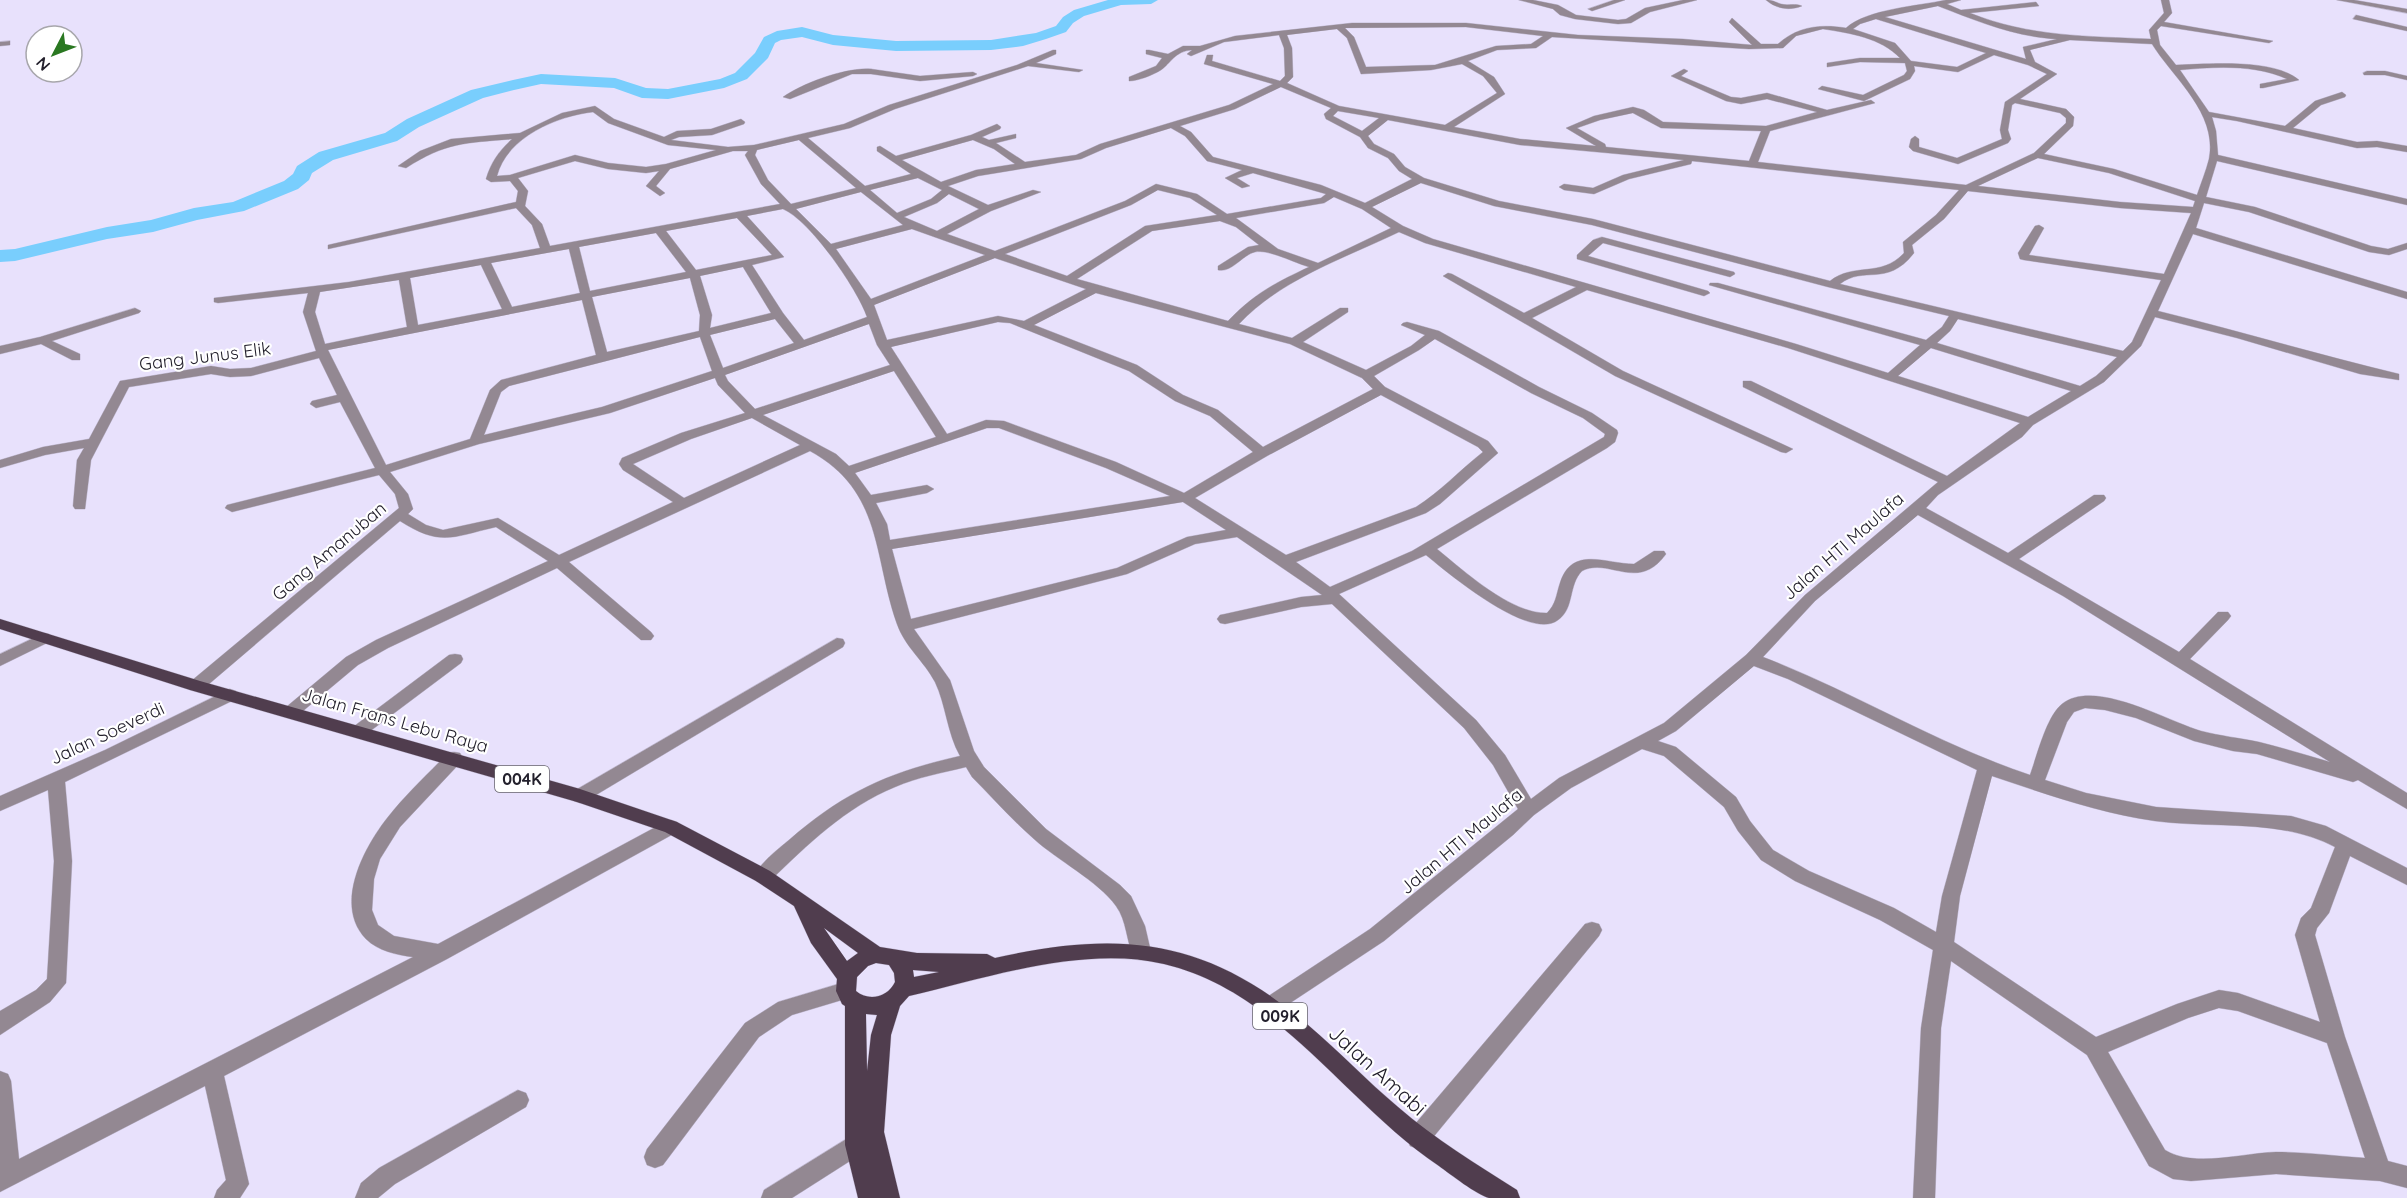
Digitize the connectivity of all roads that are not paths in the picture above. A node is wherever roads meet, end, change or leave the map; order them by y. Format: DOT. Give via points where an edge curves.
graph roads {
  1 [pos="1523,0"];
  2 [pos="1621,0"];
  3 [pos="1686,0"];
  4 [pos="1692,0"];
  5 [pos="1770,0"];
  6 [pos="1957,0"];
  7 [pos="2165,0"];
  8 [pos="2341,0"];
  9 [pos="1940,4"];
  10 [pos="2036,4"];
  11 [pos="1798,6"];
  12 [pos="1592,9"];
  13 [pos="2407,11"];
  14 [pos="1956,12"];
  15 [pos="1876,16"];
  16 [pos="2356,18"];
  17 [pos="1732,20"];
  18 [pos="2159,23"];
  19 [pos="1339,27"];
  20 [pos="2407,29"];
  21 [pos="1848,30"];
  22 [pos="1282,33"];
  23 [pos="1551,34"];
  24 [pos="2067,39"];
  25 [pos="2269,41"];
  26 [pos="2155,42"];
  27 [pos="1759,46"];
  28 [pos="1200,48"];
  29 [pos="1053,52"];
  30 [pos="1149,52"];
  31 [pos="1994,52"];
  32 [pos="1191,54"];
  33 [pos="1168,57"];
  34 [pos="1210,57"];
  35 [pos="1460,61"];
  36 [pos="1908,62"];
  37 [pos="2031,63"];
  38 [pos="1027,64"];
  39 [pos="1830,65"];
  40 [pos="2172,67"];
  41 [pos="1079,70"];
  42 [pos="1684,71"];
  43 [pos="997,73"];
  44 [pos="2367,73"];
  45 [pos="2407,78"];
  46 [pos="1132,79"];
  47 [pos="1281,84"];
  48 [pos="2263,86"];
  49 [pos="1822,89"];
  50 [pos="2342,95"];
  51 [pos="788,97"];
  52 [pos="1864,98"];
  53 [pos="2011,100"];
  54 [pos="1337,108"];
  55 [pos="1829,112"];
  56 [pos="2206,114"];
  57 [pos="1386,117"];
  58 [pos="741,123"];
  59 [pos="1174,126"];
  60 [pos="997,128"];
  61 [pos="1447,128"];
  62 [pos="1766,129"];
  63 [pos="2287,129"];
  64 [pos="1363,135"];
  65 [pos="521,136"];
  66 [pos="1013,136"];
  67 [pos="801,137"];
  68 [pos="975,137"];
  69 [pos="1915,138"];
  70 [pos="664,140"];
  71 [pos="988,143"];
  72 [pos="754,148"];
  73 [pos="730,149"];
  74 [pos="880,149"];
  75 [pos="1607,149"];
  76 [pos="2407,149"];
  77 [pos="1975,154"];
  78 [pos="2037,155"];
  79 [pos="2214,157"];
  80 [pos="894,159"];
  81 [pos="1703,159"];
  82 [pos="2002,163"];
  83 [pos="1752,164"];
  84 [pos="403,166"];
  85 [pos="1024,166"];
  86 [pos="667,167"];
  87 [pos="1256,172"];
  88 [pos="919,175"];
  89 [pos="513,178"];
  90 [pos="1421,180"];
  91 [pos="1245,186"];
  92 [pos="1564,187"];
  93 [pos="943,188"];
  94 [pos="1965,189"];
  95 [pos="864,190"];
  96 [pos="1036,192"];
  97 [pos="660,193"];
  98 [pos="1333,194"];
  99 [pos="2407,202"];
  100 [pos="520,204"];
  101 [pos="786,207"];
  102 [pos="1365,207"];
  103 [pos="987,209"];
  104 [pos="740,215"];
  105 [pos="2195,216"];
  106 [pos="896,217"];
  107 [pos="1225,218"];
  108 [pos="912,226"];
  109 [pos="658,228"];
  110 [pos="1400,228"];
  111 [pos="2039,228"];
  112 [pos="938,235"];
  113 [pos="573,245"];
  114 [pos="2407,246"];
  115 [pos="332,247"];
  116 [pos="829,248"];
  117 [pos="1269,248"];
  118 [pos="546,250"];
  119 [pos="995,254"];
  120 [pos="485,262"];
  121 [pos="1751,263"];
  122 [pos="746,264"];
  123 [pos="1319,266"];
  124 [pos="1222,268"];
  125 [pos="1730,274"];
  126 [pos="694,275"];
  127 [pos="404,276"];
  128 [pos="1448,276"];
  129 [pos="2167,278"];
  130 [pos="1068,280"];
  131 [pos="1714,285"];
  132 [pos="1832,285"];
  133 [pos="1584,287"];
  134 [pos="315,289"];
  135 [pos="1095,289"];
  136 [pos="586,296"];
  137 [pos="2407,296"];
  138 [pos="218,300"];
  139 [pos="1691,303"];
  140 [pos="867,304"];
  141 [pos="1344,310"];
  142 [pos="135,311"];
  143 [pos="509,312"];
  144 [pos="2151,313"];
  145 [pos="778,315"];
  146 [pos="1955,315"];
  147 [pos="1524,318"];
  148 [pos="872,319"];
  149 [pos="1026,324"];
  150 [pos="1407,325"];
  151 [pos="1230,326"];
  152 [pos="413,330"];
  153 [pos="704,333"];
  154 [pos="1435,333"];
  155 [pos="43,340"];
  156 [pos="1294,342"];
  157 [pos="801,344"];
  158 [pos="1929,344"];
  159 [pos="884,345"];
  160 [pos="0,350"];
  161 [pos="322,351"];
  162 [pos="2124,355"];
  163 [pos="76,357"];
  164 [pos="602,357"];
  165 [pos="898,366"];
  166 [pos="717,374"];
  167 [pos="1366,375"];
  168 [pos="1891,376"];
  169 [pos="2395,377"];
  170 [pos="1747,384"];
  171 [pos="1381,390"];
  172 [pos="2083,391"];
  173 [pos="345,397"];
  174 [pos="316,404"];
  175 [pos="753,414"];
  176 [pos="2029,422"];
  177 [pos="944,439"];
  178 [pos="475,441"];
  179 [pos="94,442"];
  180 [pos="810,446"];
  181 [pos="1786,449"];
  182 [pos="1262,453"];
  183 [pos="0,464"];
  184 [pos="382,470"];
  185 [pos="847,471"];
  186 [pos="1949,482"];
  187 [pos="927,489"];
  188 [pos="1185,498"];
  189 [pos="2099,498"];
  190 [pos="868,500"];
  191 [pos="683,503"];
  192 [pos="80,506"];
  193 [pos="232,508"];
  194 [pos="1917,509"];
  195 [pos="400,514"];
  196 [pos="1239,532"];
  197 [pos="883,546"];
  198 [pos="1427,548"];
  199 [pos="1659,554"];
  200 [pos="2008,560"];
  201 [pos="558,561"];
  202 [pos="1285,561"];
  203 [pos="1333,596"];
  204 [pos="2223,616"];
  205 [pos="1225,619"];
  206 [pos="0,624"];
  207 [pos="905,626"];
  208 [pos="646,636"];
  209 [pos="44,638"];
  210 [pos="837,643"];
  211 [pos="455,659"];
  212 [pos="1752,659"];
  213 [pos="2180,660"];
  214 [pos="0,661"];
  215 [pos="196,686"];
  216 [pos="230,695"];
  217 [pos="291,712"];
  218 [pos="359,731"];
  219 [pos="1642,743"];
  220 [pos="454,758"];
  221 [pos="971,760"];
  222 [pos="1986,767"];
  223 [pos="2365,778"];
  224 [pos="56,779"];
  225 [pos="2035,784"];
  226 [pos="580,796"];
  227 [pos="2407,802"];
  228 [pos="0,804"];
  229 [pos="1528,810"];
  230 [pos="671,827"];
  231 [pos="2345,844"];
  232 [pos="763,876"];
  233 [pos="2407,877"];
  234 [pos="800,899"];
  235 [pos="1592,930"];
  236 [pos="1944,946"];
  237 [pos="1141,952"];
  238 [pos="440,953"];
  239 [pos="887,958"];
  240 [pos="1005,964"];
  241 [pos="849,991"];
  242 [pos="897,995"];
  243 [pos="1268,1007"];
  244 [pos="0,1026"];
  245 [pos="2335,1037"];
  246 [pos="2094,1048"];
  247 [pos="212,1071"];
  248 [pos="0,1081"];
  249 [pos="518,1100"];
  250 [pos="865,1138"];
  251 [pos="1418,1138"];
  252 [pos="655,1157"];
  253 [pos="2380,1170"];
  254 [pos="2407,1177"];
  255 [pos="4,1179"];
  256 [pos="225,1198"];
  257 [pos="366,1198"];
  258 [pos="772,1198"];
  259 [pos="869,1198"];
  260 [pos="890,1198"];
  261 [pos="1509,1198"];
  262 [pos="1924,1198"];
  1 -- 4 [label="street" via="1575,17 1617,22"];
  2 -- 12 [label="street"];
  3 -- 4 [label="street"];
  5 -- 11 [label="street" via="1778,6"];
  6 -- 9 [label="street"];
  7 -- 18 [label="street" via="2168,13"];
  8 -- 13 [label="street"];
  9 -- 14 [label="street"];
  9 -- 15 [label="street"];
  10 -- 14 [label="street"];
  14 -- 24 [label="street" via="1993,25"];
  15 -- 21 [label="street" via="1857,22"];
  15 -- 31 [label="street"];
  16 -- 20 [label="street"];
  17 -- 27 [label="street"];
  18 -- 25 [label="street"];
  18 -- 26 [label="street" via="2153,30"];
  19 -- 22 [label="street"];
  19 -- 23 [label="street" via="1466,25"];
  19 -- 35 [label="street" via="1350,37 1364,71 1431,68"];
  21 -- 27 [label="street" via="1816,29 1793,34 1780,45"];
  21 -- 36 [label="street" via="1892,45"];
  22 -- 28 [label="street"];
  22 -- 47 [label="street" via="1288,48 1289,77"];
  23 -- 27 [label="street"];
  23 -- 35 [label="street" via="1533,46 1496,48"];
  24 -- 26 [label="street"];
  24 -- 37 [label="street" via="2026,49"];
  26 -- 40 [label="street, Jalan HTI Maulafa"];
  28 -- 32 [label="street"];
  28 -- 33 [label="street" via="1189,47"];
  29 -- 38 [label="street"];
  30 -- 33 [label="street"];
  31 -- 36 [label="street" via="1958,70"];
  31 -- 37 [label="street"];
  33 -- 46 [label="street" via="1159,68"];
  34 -- 47 [label="street" via="1207,62"];
  35 -- 61 [label="street" via="1487,76 1502,92"];
  36 -- 39 [label="street" via="1860,60"];
  36 -- 52 [label="street" via="1911,71 1906,77"];
  37 -- 53 [label="street" via="2053,75"];
  38 -- 41 [label="street"];
  38 -- 43 [label="street"];
  40 -- 48 [label="street" via="2244,69 2295,80"];
  40 -- 56 [label="street, Jalan HTI Maulafa"];
  42 -- 55 [label="street" via="1675,76 1729,99 1767,96"];
  43 -- 51 [label="street" via="916,78 855,72 819,82"];
  43 -- 67 [label="street" via="847,126"];
  44 -- 45 [label="street"];
  47 -- 54 [label="street"];
  47 -- 59 [label="street" via="1232,107"];
  49 -- 52 [label="street"];
  50 -- 63 [label="street" via="2318,103"];
  52 -- 55 [label="street" via="1870,103"];
  53 -- 77 [label="street" via="2004,123 2007,139"];
  53 -- 78 [label="street" via="2056,108 2070,117 2067,128"];
  54 -- 57 [label="street"];
  54 -- 64 [label="street" via="1329,117"];
  55 -- 62 [label="street"];
  56 -- 63 [label="street"];
  56 -- 79 [label="street, Jalan HTI Maulafa"];
  57 -- 61 [label="street"];
  57 -- 64 [label="street"];
  58 -- 70 [label="street" via="720,130 677,134"];
  59 -- 85 [label="street" via="1070,159"];
  59 -- 87 [label="street" via="1188,134 1210,159"];
  60 -- 68 [label="street"];
  61 -- 75 [label="street" via="1520,142"];
  62 -- 75 [label="street" via="1661,125 1635,111 1591,119 1570,128"];
  62 -- 83 [label="street"];
  63 -- 76 [label="street" via="2357,145"];
  64 -- 90 [label="street" via="1371,146"];
  65 -- 70 [label="street" via="573,112 595,109 611,121"];
  65 -- 84 [label="street" via="454,141"];
  65 -- 89 [label="street" via="504,153 491,176 496,180"];
  66 -- 71 [label="street"];
  67 -- 72 [label="street"];
  67 -- 95 [label="street"];
  68 -- 71 [label="street"];
  68 -- 80 [label="street"];
  69 -- 77 [label="street" via="1916,149 1953,160 1961,161"];
  70 -- 73 [label="street" via="671,144"];
  71 -- 85 [label="street"];
  72 -- 73 [label="street"];
  72 -- 101 [label="street" via="750,155 755,168"];
  73 -- 86 [label="street"];
  74 -- 80 [label="street"];
  75 -- 81 [label="street"];
  77 -- 82 [label="street"];
  78 -- 82 [label="street"];
  78 -- 105 [label="street" via="2111,171"];
  79 -- 99 [label="street"];
  79 -- 105 [label="street, Jalan HTI Maulafa"];
  80 -- 88 [label="street"];
  81 -- 83 [label="street"];
  81 -- 92 [label="street" via="1651,169 1600,190"];
  82 -- 94 [label="street"];
  83 -- 94 [label="street"];
  85 -- 93 [label="street" via="976,173"];
  86 -- 89 [label="street" via="627,169 575,158"];
  86 -- 97 [label="street" via="651,186"];
  87 -- 91 [label="street" via="1230,178"];
  87 -- 98 [label="street" via="1303,182"];
  88 -- 93 [label="street"];
  88 -- 95 [label="street"];
  89 -- 100 [label="street" via="524,191"];
  90 -- 102 [label="street"];
  90 -- 121 [label="street" via="1486,201 1593,222"];
  93 -- 103 [label="street"];
  93 -- 106 [label="street" via="934,201"];
  94 -- 105 [label="street"];
  94 -- 132 [label="street" via="1940,217 1907,244 1909,253 1903,262 1891,270 1849,275"];
  95 -- 101 [label="street"];
  95 -- 106 [label="street"];
  96 -- 103 [label="street"];
  98 -- 102 [label="street"];
  98 -- 107 [label="street" via="1324,200"];
  100 -- 115 [label="street"];
  100 -- 118 [label="street" via="537,224"];
  101 -- 104 [label="street"];
  101 -- 116 [label="street" via="805,220"];
  102 -- 110 [label="street"];
  103 -- 112 [label="street"];
  104 -- 109 [label="street"];
  104 -- 122 [label="street, Gang Junus Elik" via="779,257"];
  105 -- 114 [label="street" via="2270,215 2369,249 2389,252"];
  105 -- 129 [label="street, Jalan HTI Maulafa"];
  105 -- 137 [label="street" via="2292,259"];
  106 -- 108 [label="street"];
  107 -- 117 [label="street"];
  107 -- 119 [label="street" via="1201,199 1156,187 1128,203"];
  107 -- 130 [label="street" via="1149,228"];
  108 -- 112 [label="street"];
  108 -- 116 [label="street"];
  109 -- 113 [label="street"];
  109 -- 126 [label="street"];
  110 -- 123 [label="street"];
  110 -- 133 [label="street" via="1429,241"];
  111 -- 129 [label="street" via="2024,257"];
  112 -- 119 [label="street"];
  113 -- 118 [label="street"];
  113 -- 136 [label="street"];
  116 -- 140 [label="street"];
  117 -- 123 [label="street"];
  117 -- 124 [label="street" via="1252,249"];
  118 -- 120 [label="street"];
  119 -- 130 [label="street"];
  119 -- 140 [label="street"];
  120 -- 127 [label="street"];
  120 -- 143 [label="street"];
  121 -- 125 [label="street"];
  121 -- 132 [label="street"];
  122 -- 126 [label="street, Gang Junus Elik"];
  122 -- 145 [label="street"];
  123 -- 151 [label="street" via="1253,302"];
  125 -- 131 [label="street"];
  125 -- 139 [label="street" via="1602,240 1581,256"];
  126 -- 136 [label="street, Gang Junus Elik"];
  126 -- 153 [label="street" via="706,315"];
  127 -- 134 [label="street"];
  127 -- 152 [label="street"];
  128 -- 147 [label="street"];
  129 -- 144 [label="street, Jalan HTI Maulafa"];
  130 -- 135 [label="street"];
  131 -- 139 [label="street"];
  131 -- 158 [label="street"];
  132 -- 146 [label="street"];
  133 -- 139 [label="street"];
  133 -- 147 [label="street"];
  134 -- 138 [label="street"];
  134 -- 161 [label="street, Gang Amanuban" via="309,313"];
  135 -- 149 [label="street"];
  135 -- 151 [label="street"];
  136 -- 143 [label="street, Gang Junus Elik"];
  136 -- 164 [label="street"];
  139 -- 168 [label="street"];
  140 -- 148 [label="street"];
  141 -- 156 [label="street"];
  142 -- 155 [label="street"];
  143 -- 152 [label="street, Gang Junus Elik"];
  144 -- 162 [label="street, Jalan HTI Maulafa" via="2137,344"];
  144 -- 169 [label="street"];
  145 -- 153 [label="street"];
  145 -- 157 [label="street"];
  146 -- 158 [label="street"];
  146 -- 162 [label="street"];
  147 -- 181 [label="street" via="1590,357"];
  148 -- 157 [label="street"];
  148 -- 159 [label="street"];
  149 -- 159 [label="street" via="998,319"];
  149 -- 182 [label="street" via="1133,368 1179,398 1214,413"];
  150 -- 154 [label="street"];
  151 -- 156 [label="street"];
  152 -- 161 [label="street, Gang Junus Elik"];
  153 -- 164 [label="street"];
  153 -- 166 [label="street"];
  154 -- 167 [label="street"];
  154 -- 198 [label="street" via="1612,433 1602,445"];
  155 -- 160 [label="street"];
  155 -- 163 [label="street"];
  156 -- 167 [label="street"];
  157 -- 166 [label="street"];
  158 -- 168 [label="street"];
  158 -- 172 [label="street"];
  159 -- 165 [label="street"];
  161 -- 173 [label="street, Gang Amanuban"];
  161 -- 179 [label="street, Gang Junus Elik" via="251,372 211,370 124,384"];
  162 -- 172 [label="street, Jalan HTI Maulafa"];
  164 -- 178 [label="street" via="515,379 499,387"];
  165 -- 175 [label="street"];
  165 -- 177 [label="street"];
  166 -- 175 [label="street" via="732,396"];
  166 -- 178 [label="street" via="606,410"];
  167 -- 171 [label="street"];
  168 -- 176 [label="street"];
  170 -- 186 [label="street"];
  171 -- 182 [label="street"];
  171 -- 202 [label="street" via="1483,444 1491,453 1421,510"];
  172 -- 176 [label="street, Jalan HTI Maulafa"];
  173 -- 174 [label="street"];
  173 -- 184 [label="street, Gang Amanuban"];
  175 -- 180 [label="street"];
  175 -- 191 [label="street" via="627,460 628,467"];
  176 -- 186 [label="street, Jalan HTI Maulafa"];
  177 -- 185 [label="street"];
  177 -- 188 [label="street" via="993,422 1068,448"];
  178 -- 184 [label="street"];
  179 -- 183 [label="street" via="43,450"];
  179 -- 192 [label="street" via="84,460"];
  180 -- 185 [label="street"];
  180 -- 191 [label="street"];
  182 -- 188 [label="street"];
  184 -- 193 [label="street"];
  184 -- 195 [label="street, Gang Amanuban" via="406,501 406,509"];
  185 -- 190 [label="street"];
  186 -- 194 [label="street, Jalan HTI Maulafa"];
  187 -- 190 [label="street"];
  188 -- 196 [label="street"];
  188 -- 197 [label="street"];
  189 -- 200 [label="street"];
  190 -- 197 [label="street" via="880,524"];
  191 -- 201 [label="street"];
  194 -- 200 [label="street"];
  194 -- 212 [label="street, Jalan HTI Maulafa" via="1810,598"];
  195 -- 201 [label="street" via="427,531 442,535 498,522"];
  195 -- 215 [label="street, Gang Amanuban"];
  196 -- 202 [label="street"];
  196 -- 207 [label="street" via="1192,540 1122,571"];
  197 -- 207 [label="street"];
  198 -- 199 [label="street" via="1481,591 1540,621 1552,618 1561,609 1569,578 1579,566 1594,562 1630,569 1642,567"];
  198 -- 203 [label="street"];
  200 -- 213 [label="street"];
  201 -- 208 [label="street"];
  201 -- 217 [label="street" via="382,644 352,661"];
  202 -- 203 [label="street"];
  203 -- 205 [label="street"];
  203 -- 229 [label="street" via="1470,724 1499,760"];
  204 -- 213 [label="street"];
  206 -- 209 [label="main road, Jalan Frans Lebu Raya / 004K"];
  207 -- 221 [label="street" via="942,680"];
  209 -- 214 [label="street"];
  209 -- 215 [label="main road, Jalan Frans Lebu Raya / 004K"];
  210 -- 226 [label="street"];
  211 -- 218 [label="street"];
  212 -- 219 [label="street, Jalan HTI Maulafa" via="1670,727"];
  212 -- 222 [label="street" via="1794,675"];
  213 -- 223 [label="street"];
  215 -- 216 [label="main road, Jalan Frans Lebu Raya / 004K"];
  216 -- 217 [label="main road, Jalan Frans Lebu Raya / 004K"];
  216 -- 224 [label="street, Jalan Soeverdi"];
  217 -- 218 [label="main road, Jalan Frans Lebu Raya / 004K"];
  218 -- 220 [label="main road, Jalan Frans Lebu Raya / 004K"];
  219 -- 229 [label="street, Jalan HTI Maulafa" via="1565,783"];
  219 -- 236 [label="street" via="1670,751 1730,802 1767,855"];
  220 -- 226 [label="main road, Jalan Frans Lebu Raya / 004K"];
  220 -- 238 [label="street" via="388,830 371,855 362,886 362,915 373,933 394,944"];
  221 -- 232 [label="street" via="887,783 834,814 795,844"];
  221 -- 237 [label="street" via="994,790 1040,834 1124,902"];
  222 -- 225 [label="street"];
  222 -- 236 [label="street" via="1951,896"];
  223 -- 225 [label="street" via="2194,735 2140,713 2084,702 2068,708 2059,720"];
  223 -- 227 [label="street"];
  224 -- 228 [label="street, Jalan Soeverdi"];
  224 -- 244 [label="street" via="63,861 56,983"];
  225 -- 231 [label="street" via="2085,800 2156,814 2291,823 2320,831"];
  226 -- 230 [label="main road, Jalan Frans Lebu Raya / 004K"];
  229 -- 243 [label="street, Jalan HTI Maulafa" via="1377,935"];
  230 -- 232 [label="main road, Jalan Frans Lebu Raya / 004K"];
  230 -- 238 [label="street"];
  231 -- 233 [label="street"];
  231 -- 245 [label="street" via="2319,913 2308,924 2305,935"];
  232 -- 234 [label="main road, Jalan Frans Lebu Raya / 004K"];
  234 -- 239 [label="main road, Jalan Frans Lebu Raya / 004K" via="844,933"];
  234 -- 241 [label="main road"];
  235 -- 251 [label="street"];
  236 -- 246 [label="street"];
  236 -- 262 [label="street" via="1931,1028"];
  237 -- 240 [label="main road, Jalan Amabi / 009K" via="1062,954"];
  237 -- 243 [label="main road, Jalan Amabi / 009K" via="1186,960 1231,980"];
  238 -- 247 [label="street"];
  239 -- 240 [label="main road, Jalan Amabi / 009K" via="922,963"];
  239 -- 241 [label="main road" via="859,962"];
  239 -- 242 [label="main road" via="904,968 906,978"];
  240 -- 242 [label="main road, Jalan Amabi / 009K"];
  241 -- 242 [label="main road" via="873,1008"];
  241 -- 250 [label="main road"];
  241 -- 252 [label="street" via="780,1009 752,1030"];
  242 -- 250 [label="main road" via="881,1035"];
  243 -- 251 [label="main road, Jalan Amabi / 009K"];
  245 -- 246 [label="street" via="2238,1002 2219,999"];
  245 -- 253 [label="street"];
  246 -- 253 [label="street" via="2157,1158 2173,1168 2276,1163"];
  247 -- 255 [label="street"];
  247 -- 256 [label="street" via="238,1184"];
  248 -- 255 [label="street"];
  249 -- 257 [label="street" via="387,1176"];
  250 -- 258 [label="street"];
  250 -- 259 [label="main road"];
  250 -- 260 [label="main road"];
  251 -- 261 [label="main road, Jalan Amabi / 009K"];
  253 -- 254 [label="street"];
}
